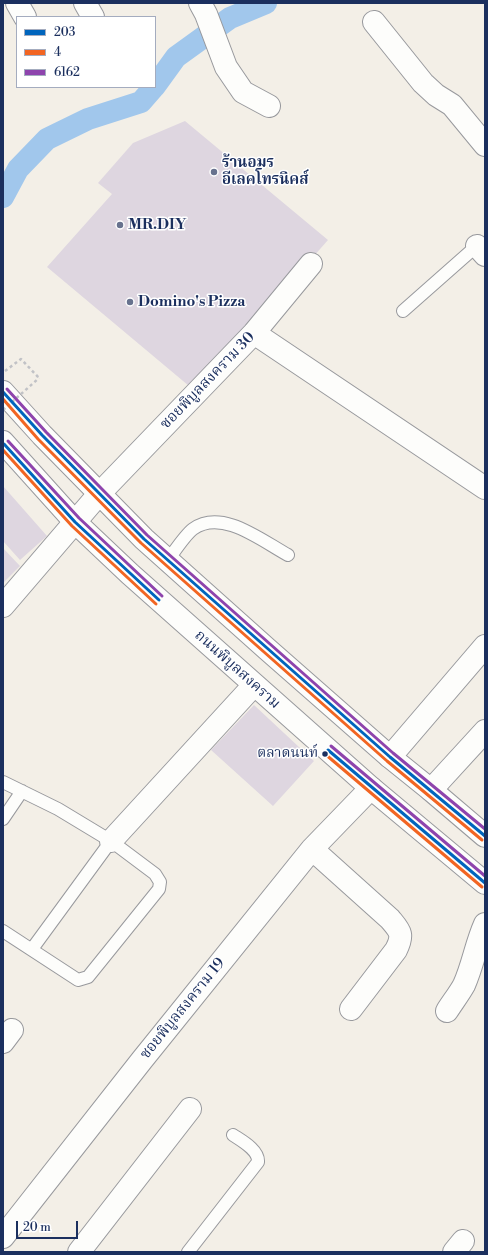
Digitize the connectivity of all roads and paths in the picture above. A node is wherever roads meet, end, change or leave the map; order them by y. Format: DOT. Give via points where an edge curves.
graph roads {
  1 [pos="17,3"];
  2 [pos="85,3"];
  3 [pos="203,8"];
  4 [pos="24,16"];
  5 [pos="93,16"];
  6 [pos="374,22"];
  7 [pos="269,106"];
  8 [pos="485,145"];
  9 [pos="482,246"];
  10 [pos="311,264"];
  11 [pos="403,311"];
  12 [pos="254,333"];
  13 [pos="3,373"];
  14 [pos="3,392"];
  15 [pos="3,410"];
  16 [pos="3,442"];
  17 [pos="485,488"];
  18 [pos="100,494"];
  19 [pos="75,522"];
  20 [pos="288,555"];
  21 [pos="168,560"];
  22 [pos="3,606"];
  23 [pos="485,646"];
  24 [pos="254,685"];
  25 [pos="485,731"];
  26 [pos="390,757"];
  27 [pos="3,782"];
  28 [pos="372,788"];
  29 [pos="431,790"];
  30 [pos="22,791"];
  31 [pos="3,819"];
  32 [pos="485,836"];
  33 [pos="111,841"];
  34 [pos="312,849"];
  35 [pos="485,883"];
  36 [pos="485,924"];
  37 [pos="3,931"];
  38 [pos="32,949"];
  39 [pos="351,1009"];
  40 [pos="447,1011"];
  41 [pos="190,1109"];
  42 [pos="233,1135"];
  43 [pos="3,1238"];
  44 [pos="79,1252"];
  45 [pos="188,1252"];
  1 -- 4 [label="street"];
  2 -- 5 [label="street"];
  3 -- 7 [label="street" via="226,67 243,92"];
  6 -- 8 [label="street" via="423,83 452,105"];
  9 -- 11 [label="lane"];
  10 -- 12 [label="street, ซอยพิบูลสงคราม 30"];
  12 -- 17 [label="street"];
  12 -- 18 [label="street, ซอยพิบูลสงคราม 30"];
  13 -- 15 [label="path, bridge" via="22,359 39,378"];
  14 -- 18 [label="street"];
  16 -- 19 [label="street, ถนนพิบูลสงคราม"];
  18 -- 19 [label="street, ซอยพิบูลสงคราม 30"];
  18 -- 21 [label="street"];
  19 -- 22 [label="street, ซอยพิบูลสงคราม 30"];
  19 -- 24 [label="street, ถนนพิบูลสงคราม"];
  20 -- 21 [label="lane" via="237,526 206,522 192,529"];
  21 -- 26 [label="street"];
  23 -- 26 [label="street"];
  24 -- 28 [label="street, ถนนพิบูลสงคราม"];
  24 -- 33 [label="street"];
  25 -- 29 [label="street"];
  26 -- 29 [label="street"];
  27 -- 30 [label="lane"];
  28 -- 34 [label="street, ซอยพิบูลสงคราม 19"];
  28 -- 35 [label="street, ถนนพิบูลสงคราม"];
  29 -- 32 [label="street"];
  30 -- 31 [label="lane"];
  30 -- 33 [label="lane"];
  33 -- 38 [label="lane"];
  33 -- 38 [label="lane" via="154,874 160,882 159,889 88,977 78,980"];
  34 -- 39 [label="street" via="399,930 401,940 396,950"];
  34 -- 43 [label="street, ซอยพิบูลสงคราม 19"];
  36 -- 40 [label="street" via="463,987"];
  37 -- 38 [label="lane"];
  41 -- 44 [label="street"];
  42 -- 45 [label="lane" via="257,1155 258,1162"];
}
